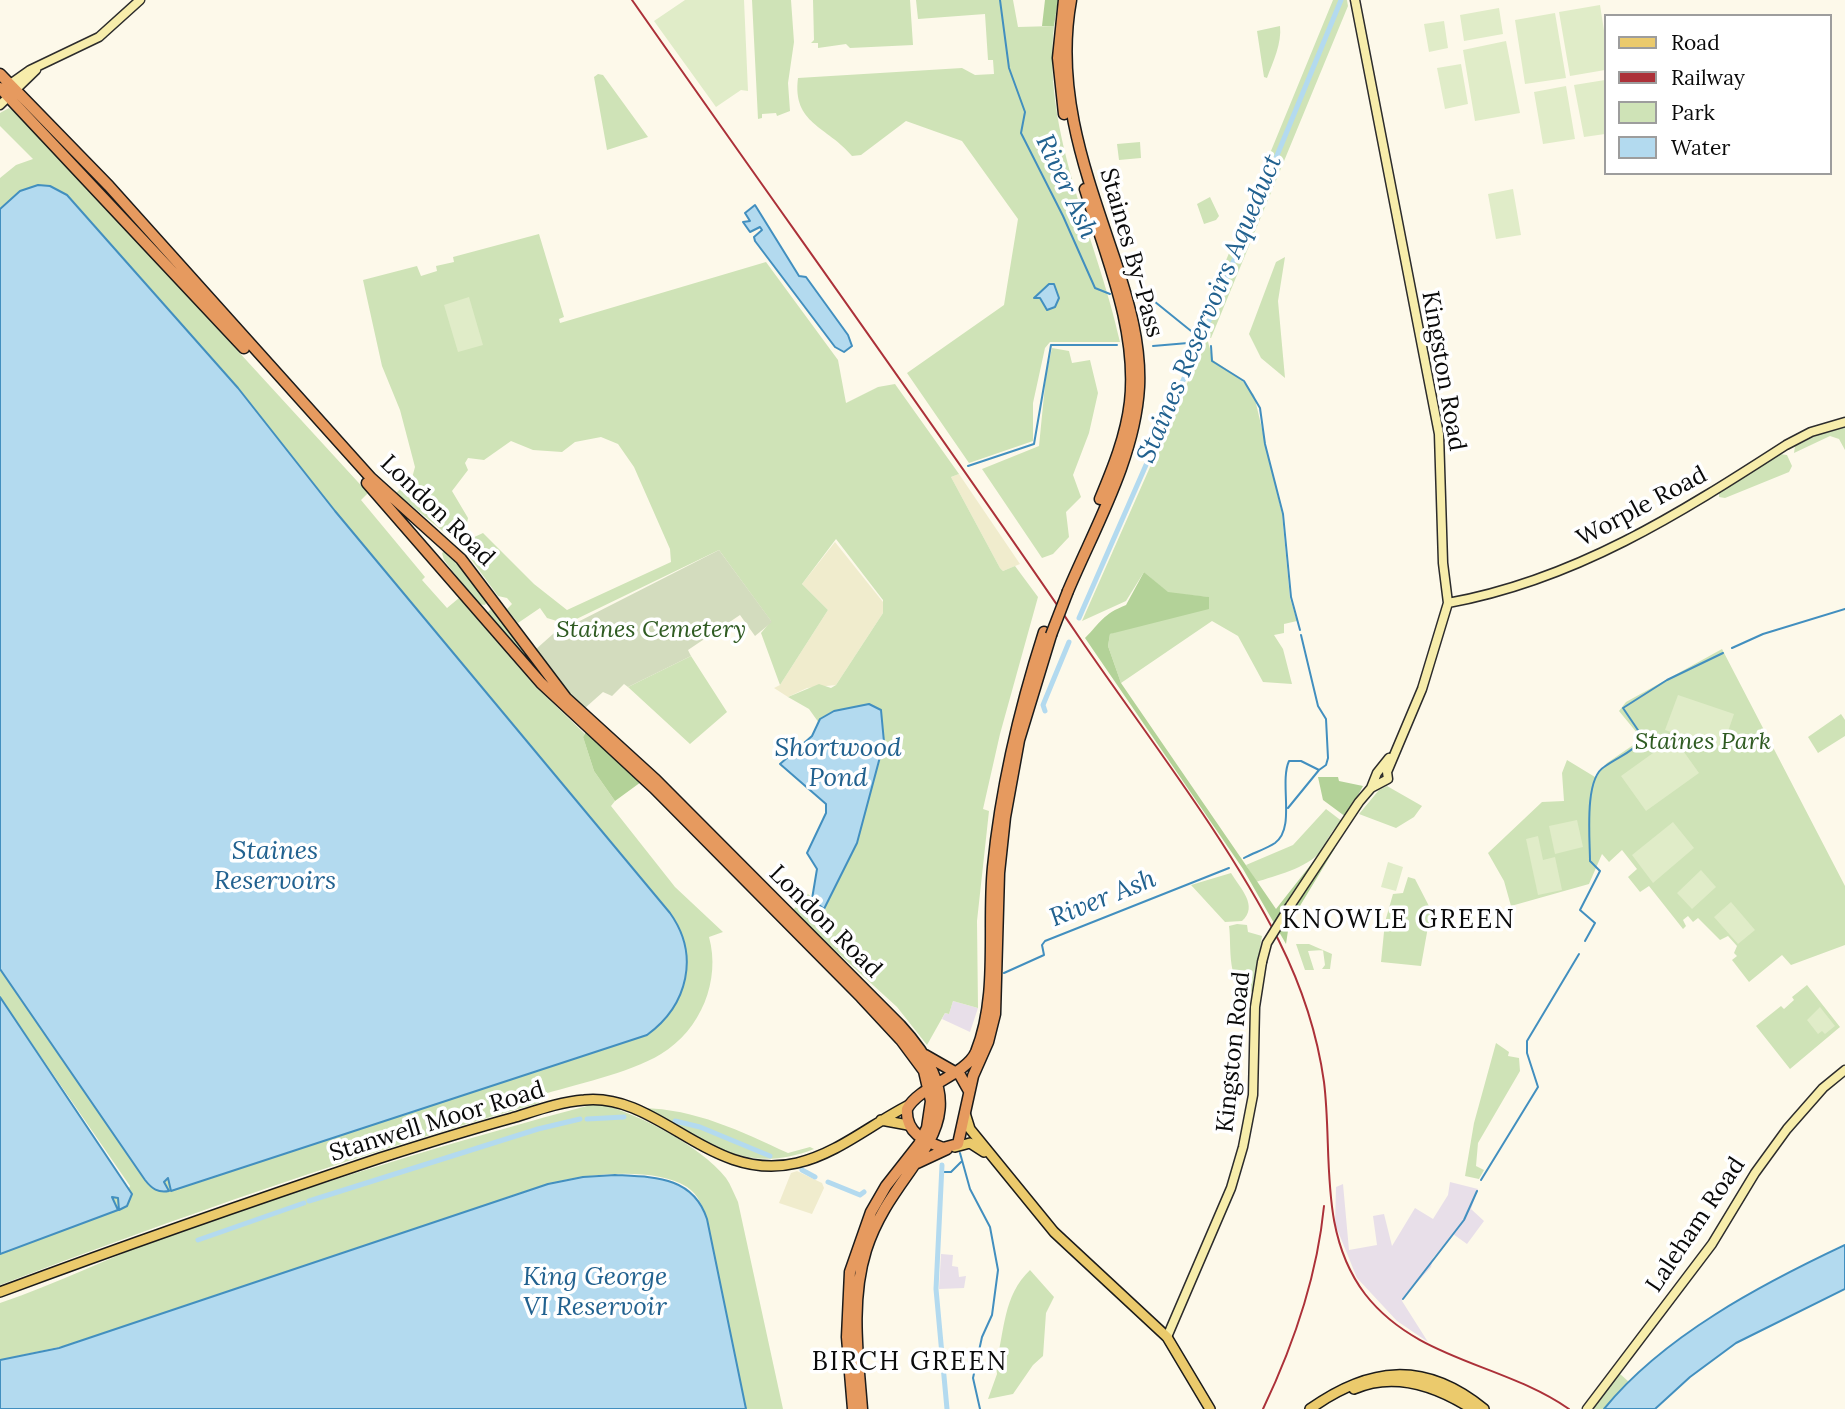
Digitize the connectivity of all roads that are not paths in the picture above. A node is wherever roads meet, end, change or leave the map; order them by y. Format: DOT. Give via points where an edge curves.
graph roads {
  1 [pos="140,0"];
  2 [pos="1064,0"];
  3 [pos="1071,0"];
  4 [pos="1354,0"];
  5 [pos="0,74"];
  6 [pos="6,90"];
  7 [pos="0,105"];
  8 [pos="1845,422"];
  9 [pos="450,548"];
  10 [pos="1065,591"];
  11 [pos="491,595"];
  12 [pos="470,598"];
  13 [pos="1448,603"];
  14 [pos="479,609"];
  15 [pos="1007,784"];
  16 [pos="925,1055"];
  17 [pos="1845,1070"];
  18 [pos="954,1072"];
  19 [pos="932,1090"];
  20 [pos="970,1091"];
  21 [pos="909,1105"];
  22 [pos="965,1113"];
  23 [pos="879,1120"];
  24 [pos="910,1128"];
  25 [pos="926,1140"];
  26 [pos="951,1148"];
  27 [pos="914,1159"];
  28 [pos="1011,1181"];
  29 [pos="0,1292"];
  30 [pos="1167,1337"];
  31 [pos="853,1409"];
  32 [pos="862,1409"];
  33 [pos="1210,1409"];
  34 [pos="1310,1409"];
  35 [pos="1319,1409"];
  36 [pos="1472,1409"];
  37 [pos="1483,1409"];
  38 [pos="1587,1409"];
  1 -- 6 [label="street" via="99,37"];
  2 -- 10 [label="highway, Staines By-Pass" via="1058,58 1061,100 1123,313 1131,367 1130,402 1121,442"];
  3 -- 10 [label="highway, Staines By-Pass" via="1065,62 1070,115 1133,320 1139,386 1127,450"];
  4 -- 13 [label="street, Kingston Road" via="1439,434"];
  5 -- 6 [label="highway"];
  6 -- 7 [label="street"];
  6 -- 9 [label="highway, London Road" via="109,186 371,478"];
  6 -- 12 [label="highway"];
  8 -- 13 [label="street, Worple Road" via="1786,445 1632,539 1525,586"];
  9 -- 11 [label="highway, London Road"];
  9 -- 12 [label="highway" via="441,550 440,558"];
  10 -- 15 [label="highway" via="1019,713"];
  11 -- 14 [label="highway" via="490,606"];
  11 -- 16 [label="highway, London Road" via="566,698 656,780"];
  12 -- 14 [label="highway"];
  13 -- 30 [label="street, Kingston Road, bridge" via="1398,744 1267,943 1255,1007 1253,1095 1243,1147 1231,1188"];
  14 -- 19 [label="highway" via="556,699 654,788 888,1025 920,1063"];
  15 -- 18 [label="highway" via="993,869 985,1022 973,1058"];
  15 -- 20 [label="highway" via="995,1014"];
  16 -- 18 [label="highway"];
  16 -- 19 [label="highway"];
  17 -- 38 [label="street, Laleham Road" via="1787,1129 1712,1244"];
  18 -- 19 [label="highway"];
  18 -- 20 [label="highway"];
  19 -- 21 [label="highway"];
  19 -- 25 [label="highway" via="940,1113"];
  20 -- 22 [label="highway"];
  21 -- 23 [label="main road, Stanwell Moor Road"];
  21 -- 24 [label="highway"];
  22 -- 26 [label="highway"];
  22 -- 28 [label="main road" via="970,1129"];
  23 -- 24 [label="main road"];
  23 -- 29 [label="main road, Stanwell Moor Road" via="806,1161 762,1167 725,1157 629,1108 599,1100 576,1101 316,1179"];
  24 -- 25 [label="highway"];
  24 -- 27 [label="highway"];
  25 -- 26 [label="highway"];
  25 -- 27 [label="highway"];
  26 -- 27 [label="highway"];
  26 -- 28 [label="main road" via="970,1143 979,1147"];
  27 -- 31 [label="highway" via="880,1196 853,1258 847,1302"];
  27 -- 32 [label="highway" via="879,1217 860,1274 857,1332"];
  28 -- 30 [label="main road" via="1054,1232"];
  30 -- 33 [label="main road"];
  34 -- 37 [label="main road" via="1365,1378 1389,1374 1433,1381"];
  35 -- 36 [label="main road" via="1359,1386 1392,1380 1429,1387"];
}
